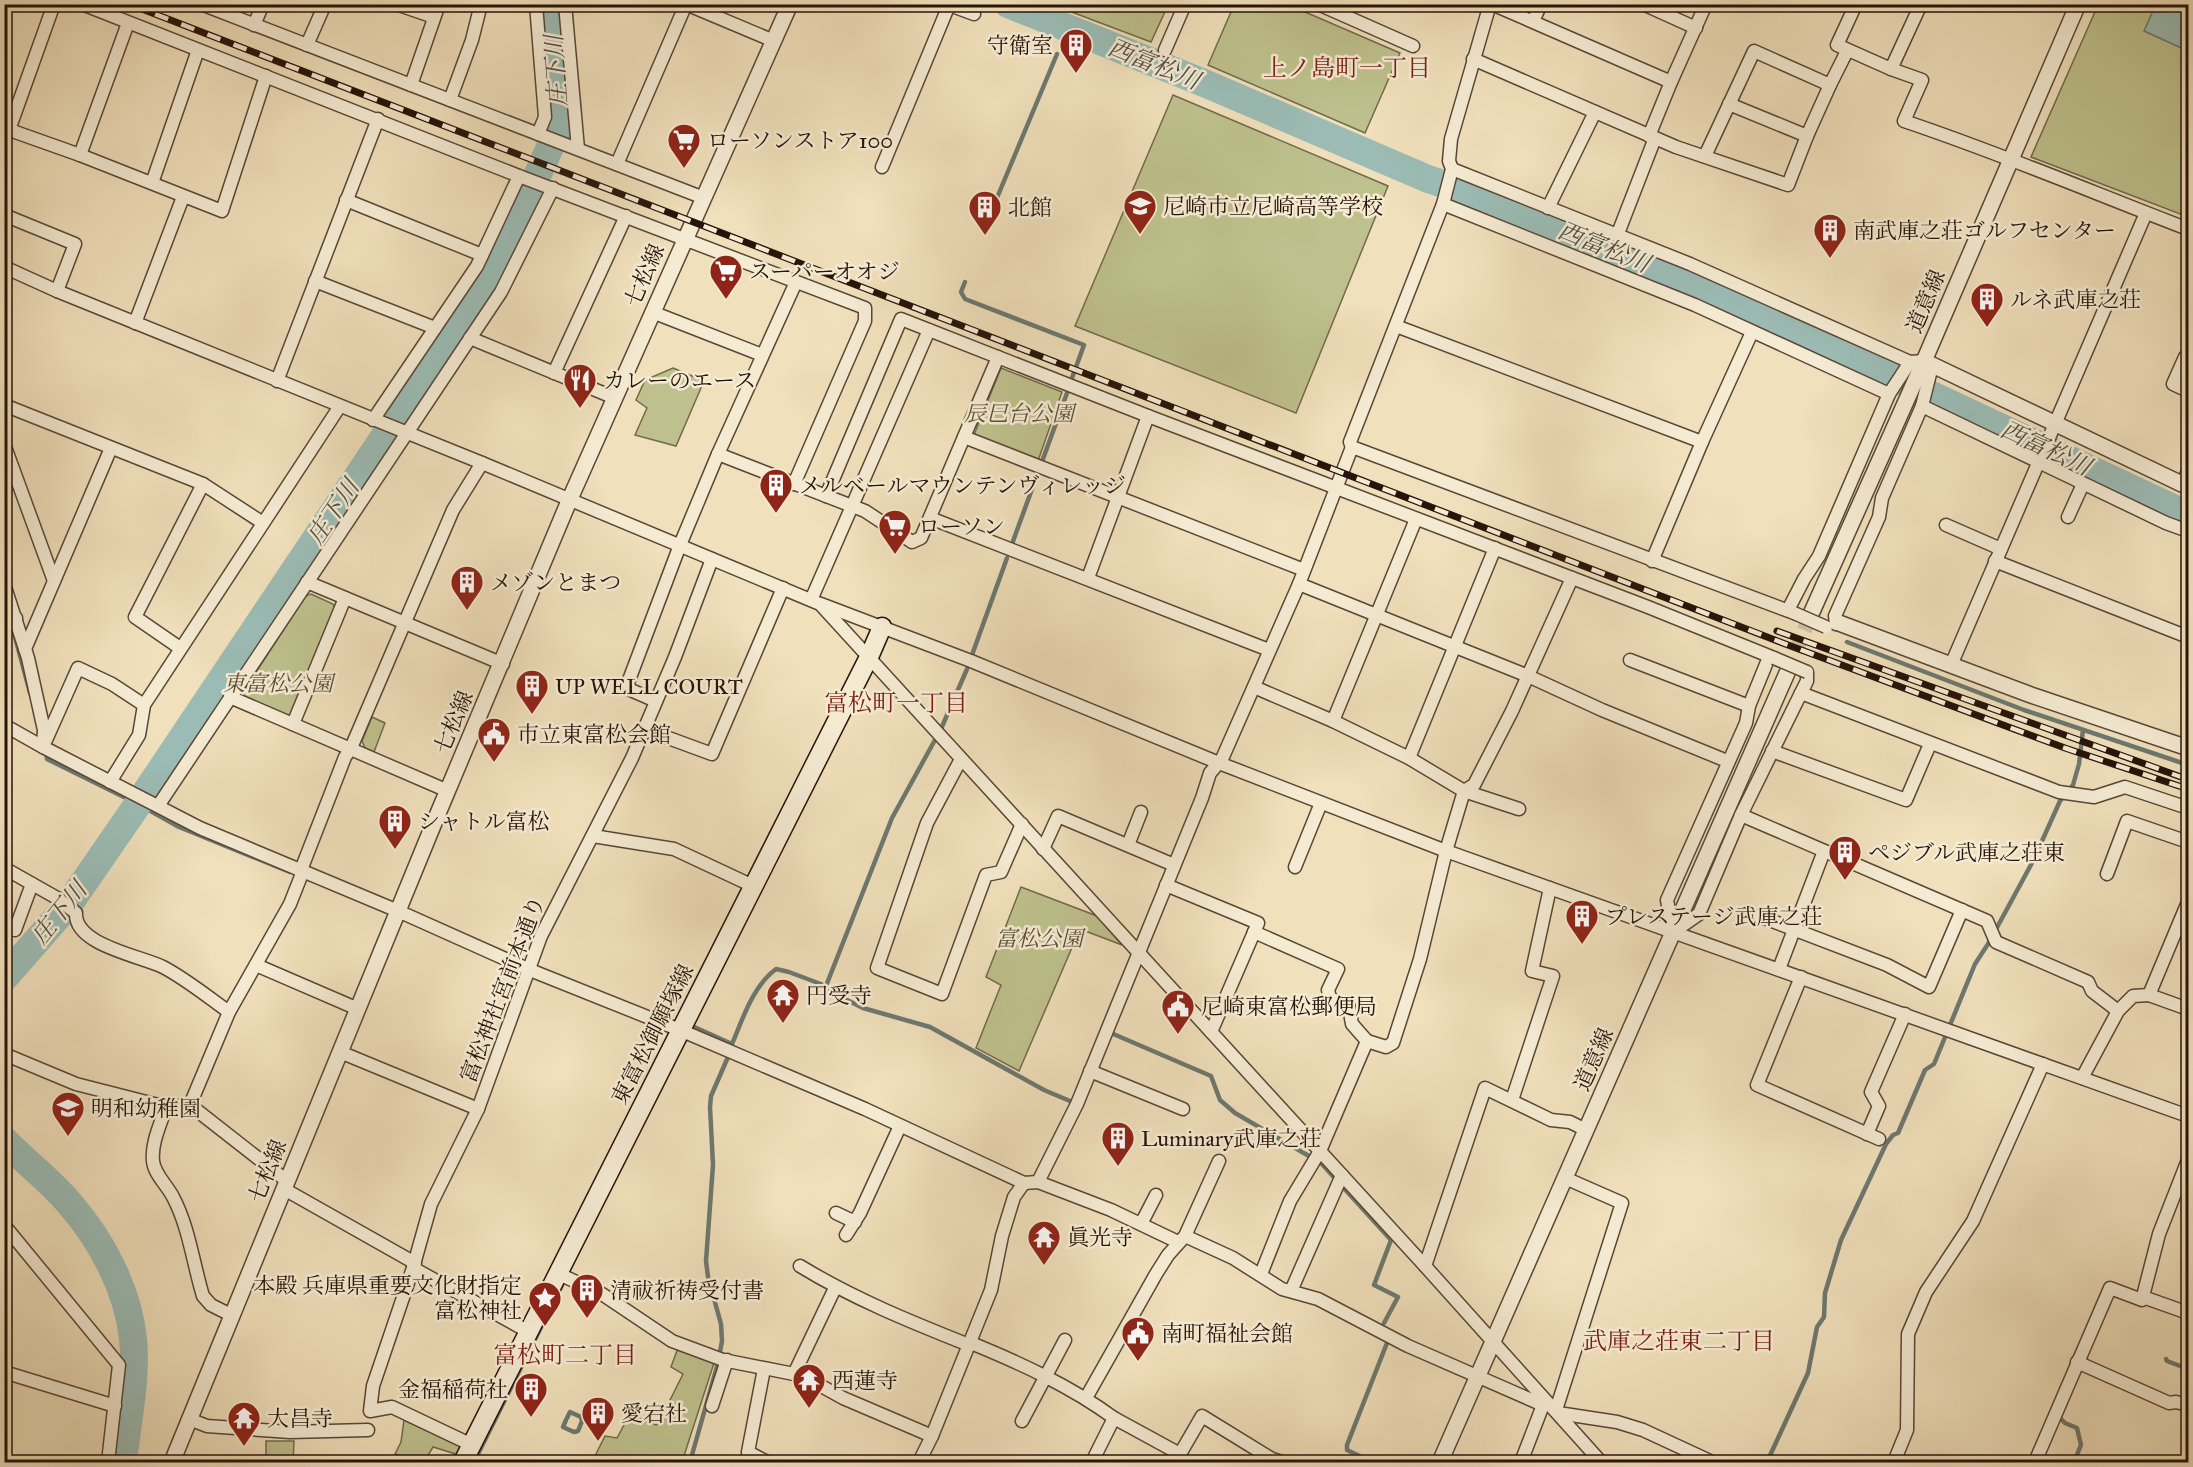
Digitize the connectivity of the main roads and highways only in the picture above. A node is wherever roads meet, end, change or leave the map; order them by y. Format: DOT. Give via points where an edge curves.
graph roads {
  1 [pos="882,627"];
  2 [pos="463,1462"];
  1 -- 2 [label="main road, 東富松御願塚線"];
}
